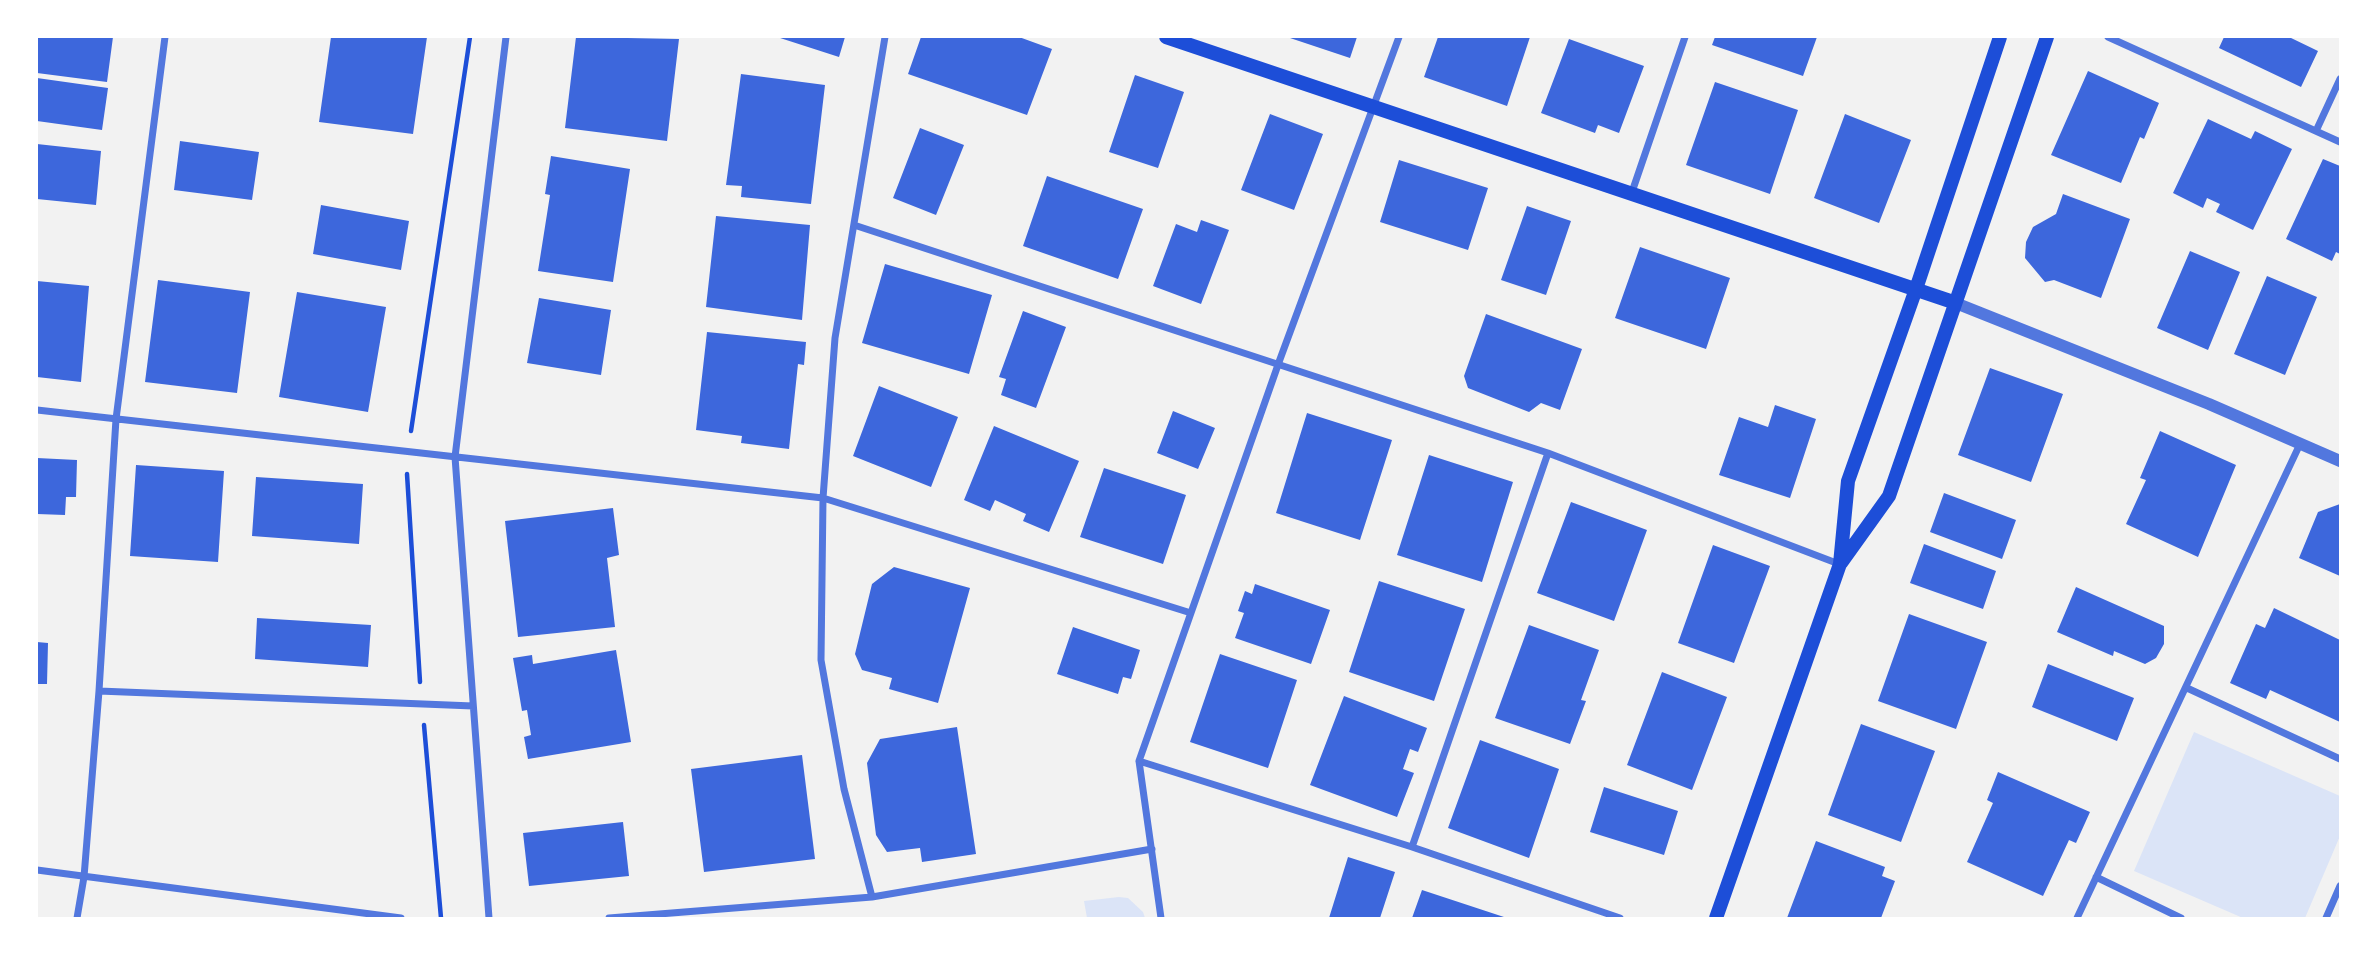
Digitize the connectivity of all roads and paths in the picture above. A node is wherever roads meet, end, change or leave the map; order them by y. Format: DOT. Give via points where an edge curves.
graph roads {
  1 [pos="165,37"];
  2 [pos="470,37"];
  3 [pos="506,37"];
  4 [pos="885,37"];
  5 [pos="1166,37"];
  6 [pos="1399,37"];
  7 [pos="1685,37"];
  8 [pos="2000,37"];
  9 [pos="2047,37"];
  10 [pos="2108,37"];
  11 [pos="2340,79"];
  12 [pos="1375,106"];
  13 [pos="2316,131"];
  14 [pos="2340,142"];
  15 [pos="1632,192"];
  16 [pos="853,225"];
  17 [pos="1916,289"];
  18 [pos="1953,302"];
  19 [pos="1279,362"];
  20 [pos="37,410"];
  21 [pos="413,417"];
  22 [pos="116,419"];
  23 [pos="2300,444"];
  24 [pos="1548,453"];
  25 [pos="455,457"];
  26 [pos="2340,461"];
  27 [pos="407,478"];
  28 [pos="823,498"];
  29 [pos="1840,564"];
  30 [pos="1191,613"];
  31 [pos="419,668"];
  32 [pos="2187,688"];
  33 [pos="99,691"];
  34 [pos="473,706"];
  35 [pos="424,732"];
  36 [pos="2340,759"];
  37 [pos="1139,761"];
  38 [pos="1412,847"];
  39 [pos="1152,849"];
  40 [pos="37,870"];
  41 [pos="84,877"];
  42 [pos="2096,877"];
  43 [pos="2340,886"];
  44 [pos="872,897"];
  45 [pos="77,918"];
  46 [pos="401,918"];
  47 [pos="441,918"];
  48 [pos="488,918"];
  49 [pos="609,918"];
  50 [pos="1161,918"];
  51 [pos="1620,918"];
  52 [pos="1716,918"];
  53 [pos="2077,918"];
  54 [pos="2181,918"];
  55 [pos="2326,918"];
  1 -- 22 [label="street"];
  2 -- 21 [label="path"];
  3 -- 25 [label="street"];
  4 -- 16 [label="street"];
  5 -- 12 [label="main road"];
  6 -- 12 [label="street"];
  7 -- 15 [label="street"];
  8 -- 17 [label="main road"];
  9 -- 18 [label="main road"];
  10 -- 13 [label="street"];
  11 -- 13 [label="street"];
  12 -- 15 [label="main road"];
  12 -- 19 [label="street"];
  13 -- 14 [label="street"];
  15 -- 17 [label="main road"];
  16 -- 19 [label="street"];
  16 -- 28 [label="street" via="835,338"];
  17 -- 18 [label="main road"];
  17 -- 29 [label="main road" via="1848,481"];
  18 -- 23 [label="street"];
  18 -- 29 [label="main road" via="1889,496"];
  19 -- 24 [label="street"];
  19 -- 30 [label="street"];
  20 -- 22 [label="street"];
  22 -- 25 [label="street"];
  22 -- 33 [label="street"];
  23 -- 26 [label="street"];
  23 -- 32 [label="street"];
  24 -- 29 [label="street"];
  24 -- 38 [label="street"];
  25 -- 28 [label="street"];
  25 -- 34 [label="street"];
  27 -- 31 [label="path"];
  28 -- 30 [label="street"];
  28 -- 44 [label="street" via="821,660 844,789"];
  29 -- 52 [label="main road"];
  30 -- 37 [label="street"];
  32 -- 36 [label="street"];
  32 -- 42 [label="street"];
  33 -- 34 [label="street"];
  33 -- 41 [label="street"];
  34 -- 48 [label="street"];
  35 -- 47 [label="path"];
  37 -- 38 [label="street"];
  37 -- 39 [label="street"];
  38 -- 51 [label="street"];
  39 -- 44 [label="street"];
  39 -- 50 [label="street"];
  40 -- 41 [label="street"];
  41 -- 45 [label="street"];
  41 -- 46 [label="street"];
  42 -- 53 [label="street"];
  42 -- 54 [label="street"];
  43 -- 55 [label="street"];
  44 -- 49 [label="street"];
}
